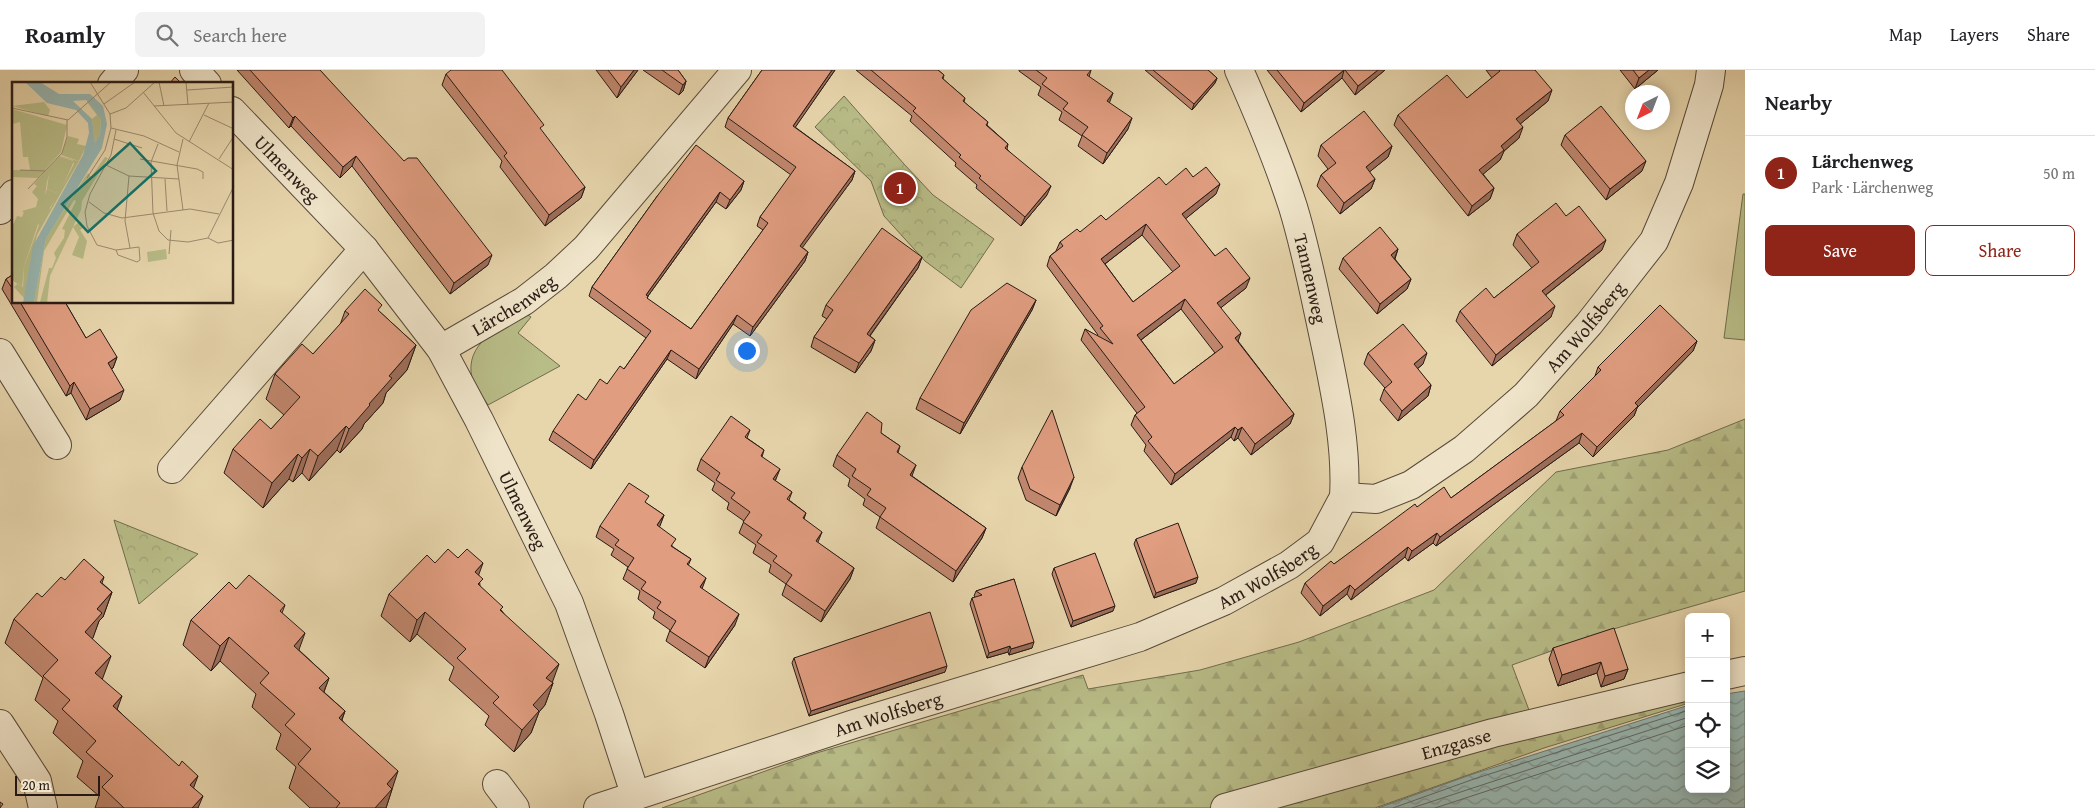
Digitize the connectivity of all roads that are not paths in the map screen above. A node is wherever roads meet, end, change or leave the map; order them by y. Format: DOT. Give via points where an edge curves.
graph roads {
  1 [pos="124,70"];
  2 [pos="194,70"];
  3 [pos="737,70"];
  4 [pos="1239,70"];
  5 [pos="1711,70"];
  6 [pos="114,82"];
  7 [pos="205,82"];
  8 [pos="234,113"];
  9 [pos="12,196"];
  10 [pos="0,210"];
  11 [pos="364,249"];
  12 [pos="441,350"];
  13 [pos="0,353"];
  14 [pos="57,445"];
  15 [pos="172,470"];
  16 [pos="1344,497"];
  17 [pos="1745,671"];
  18 [pos="1730,674"];
  19 [pos="1685,687"];
  20 [pos="0,724"];
  21 [pos="497,784"];
  22 [pos="635,794"];
  23 [pos="43,808"];
  24 [pos="515,808"];
  25 [pos="598,808"];
  26 [pos="1225,808"];
  1 -- 6 [label="street"];
  2 -- 7 [label="street"];
  3 -- 12 [label="street, Lärchenweg" via="586,248 524,301"];
  4 -- 16 [label="street, Tannenweg" via="1268,136 1306,256 1335,392 1345,473"];
  5 -- 16 [label="street, Am Wolfsberg" via="1679,183 1654,241 1589,324 1526,395 1464,449 1402,489 1376,499"];
  8 -- 11 [label="street, Ulmenweg"];
  9 -- 10 [label="street"];
  11 -- 12 [label="street, Ulmenweg"];
  11 -- 15 [label="street"];
  12 -- 22 [label="street, Ulmenweg" via="480,420 569,603"];
  13 -- 14 [label="street"];
  16 -- 22 [label="street, Am Wolfsberg" via="1320,542 1289,565 1224,601 1140,637"];
  17 -- 18 [label="street"];
  19 -- 26 [label="street, Enzgasse" via="1493,733"];
  20 -- 23 [label="street" via="37,781"];
  21 -- 24 [label="street"];
  22 -- 25 [label="street, Am Wolfsberg"];
}
